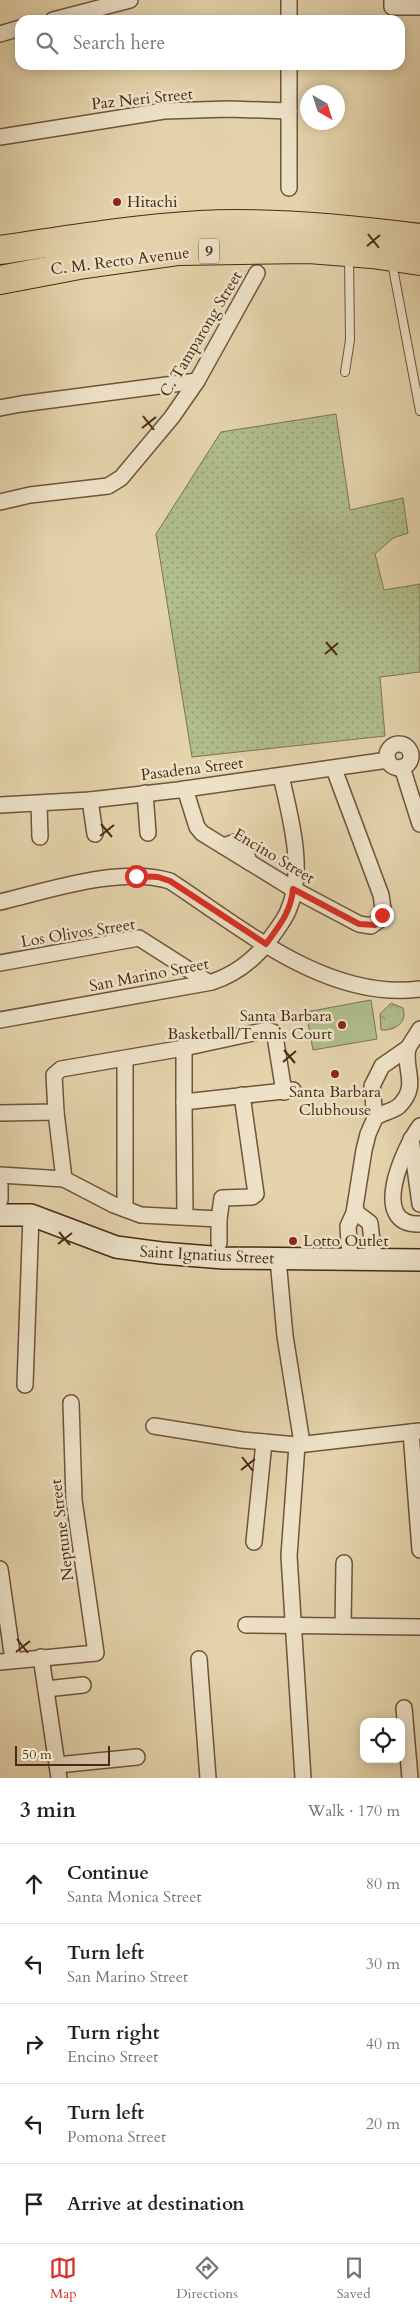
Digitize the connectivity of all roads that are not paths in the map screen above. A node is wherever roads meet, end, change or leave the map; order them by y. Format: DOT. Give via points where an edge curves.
graph roads {
  1 [pos="130,0"];
  2 [pos="289,0"];
  3 [pos="392,3"];
  4 [pos="420,7"];
  5 [pos="72,15"];
  6 [pos="289,15"];
  7 [pos="15,30"];
  8 [pos="0,34"];
  9 [pos="289,70"];
  10 [pos="289,111"];
  11 [pos="0,137"];
  12 [pos="289,188"];
  13 [pos="273,238"];
  14 [pos="420,238"];
  15 [pos="0,250"];
  16 [pos="349,252"];
  17 [pos="391,257"];
  18 [pos="420,261"];
  19 [pos="257,273"];
  20 [pos="0,280"];
  21 [pos="345,372"];
  22 [pos="197,381"];
  23 [pos="0,408"];
  24 [pos="420,411"];
  25 [pos="0,502"];
  26 [pos="405,761"];
  27 [pos="334,769"];
  28 [pos="281,776"];
  29 [pos="185,789"];
  30 [pos="144,793"];
  31 [pos="90,800"];
  32 [pos="39,804"];
  33 [pos="0,805"];
  34 [pos="420,824"];
  35 [pos="148,833"];
  36 [pos="95,834"];
  37 [pos="40,837"];
  38 [pos="293,889"];
  39 [pos="0,902"];
  40 [pos="266,944"];
  41 [pos="0,963"];
  42 [pos="208,982"];
  43 [pos="420,989"];
  44 [pos="0,1020"];
  45 [pos="420,1029"];
  46 [pos="184,1048"];
  47 [pos="408,1048"];
  48 [pos="125,1059"];
  49 [pos="242,1095"];
  50 [pos="184,1102"];
  51 [pos="56,1112"];
  52 [pos="0,1113"];
  53 [pos="374,1118"];
  54 [pos="420,1126"];
  55 [pos="411,1139"];
  56 [pos="0,1174"];
  57 [pos="64,1179"];
  58 [pos="0,1185"];
  59 [pos="0,1200"];
  60 [pos="420,1204"];
  61 [pos="355,1208"];
  62 [pos="125,1209"];
  63 [pos="0,1215"];
  64 [pos="31,1216"];
  65 [pos="185,1217"];
  66 [pos="219,1219"];
  67 [pos="420,1224"];
  68 [pos="219,1243"];
  69 [pos="278,1259"];
  70 [pos="350,1260"];
  71 [pos="374,1260"];
  72 [pos="420,1260"];
  73 [pos="25,1385"];
  74 [pos="71,1403"];
  75 [pos="154,1426"];
  76 [pos="415,1432"];
  77 [pos="264,1442"];
  78 [pos="300,1444"];
  79 [pos="254,1542"];
  80 [pos="420,1550"];
  81 [pos="344,1563"];
  82 [pos="0,1569"];
  83 [pos="246,1625"];
  84 [pos="294,1626"];
  85 [pos="344,1626"];
  86 [pos="420,1627"];
  87 [pos="42,1658"];
  88 [pos="199,1659"];
  89 [pos="6,1661"];
  90 [pos="83,1685"];
  91 [pos="46,1688"];
  92 [pos="404,1708"];
  93 [pos="137,1757"];
  94 [pos="58,1772"];
  95 [pos="208,1778"];
  96 [pos="304,1778"];
  97 [pos="410,1778"];
  1 -- 5 [label="street"];
  2 -- 6 [label="street"];
  3 -- 4 [label="street"];
  7 -- 8 [label="street"];
  9 -- 10 [label="street"];
  10 -- 11 [label="street, Paz Neri Street" via="164,111"];
  10 -- 12 [label="street"];
  13 -- 14 [label="highway, C. M. Recto Avenue / 9" via="363,231"];
  13 -- 15 [label="highway, C. M. Recto Avenue / 9" via="202,225 115,232"];
  13 -- 16 [label="highway, C. M. Recto Avenue / 9" via="309,249"];
  13 -- 20 [label="highway, C. M. Recto Avenue / 9" via="78,264"];
  16 -- 17 [label="highway, C. M. Recto Avenue / 9"];
  16 -- 21 [label="lane" via="350,340"];
  17 -- 18 [label="highway, C. M. Recto Avenue / 9"];
  17 -- 24 [label="lane"];
  19 -- 22 [label="street, C. Tamparong Street"];
  22 -- 23 [label="street"];
  22 -- 25 [label="street, C. Tamparong Street" via="172,417 116,482 108,486 30,495"];
  26 -- 27 [label="street, Pasadena Street"];
  26 -- 34 [label="street"];
  27 -- 28 [label="street, Pasadena Street"];
  27 -- 38 [label="street, Encino Street" via="381,895 381,920 371,926 359,924"];
  28 -- 29 [label="street, Pasadena Street"];
  28 -- 38 [label="street, San Marino Street" via="295,844"];
  29 -- 30 [label="street, Pasadena Street"];
  29 -- 38 [label="street, Encino Street" via="197,828"];
  30 -- 31 [label="street, Pasadena Street"];
  30 -- 35 [label="street"];
  31 -- 32 [label="street, Pasadena Street"];
  31 -- 36 [label="street"];
  32 -- 33 [label="street, Pasadena Street"];
  32 -- 37 [label="street"];
  38 -- 40 [label="street, San Marino Street" via="292,902 284,920"];
  39 -- 40 [label="street" via="103,880 158,877 170,881"];
  40 -- 42 [label="street, San Marino Street" via="245,965"];
  40 -- 43 [label="street" via="329,978 370,989"];
  41 -- 42 [label="street, Los Olivos Street" via="141,938"];
  42 -- 44 [label="street, San Marino Street"];
  45 -- 47 [label="street"];
  46 -- 48 [label="street"];
  46 -- 49 [label="street" via="270,1030 275,1036 288,1091"];
  46 -- 50 [label="street"];
  47 -- 53 [label="street" via="378,1071 371,1093"];
  47 -- 53 [label="street" via="412,1076 408,1096 396,1108"];
  48 -- 51 [label="street" via="56,1071"];
  48 -- 62 [label="street"];
  49 -- 50 [label="street"];
  49 -- 66 [label="street" via="256,1194 252,1197 222,1198"];
  50 -- 65 [label="street"];
  51 -- 52 [label="street"];
  51 -- 57 [label="street"];
  53 -- 61 [label="street" via="364,1150"];
  54 -- 55 [label="street"];
  55 -- 60 [label="street"];
  55 -- 67 [label="street" via="397,1170 394,1206 404,1222"];
  56 -- 57 [label="street"];
  57 -- 62 [label="street"];
  58 -- 59 [label="street"];
  61 -- 70 [label="street" via="348,1226"];
  61 -- 71 [label="street" via="370,1223"];
  62 -- 65 [label="street" via="142,1214"];
  63 -- 64 [label="street, Saint Ignatius Street"];
  64 -- 69 [label="street, Saint Ignatius Street" via="127,1250"];
  64 -- 73 [label="street"];
  65 -- 66 [label="street"];
  66 -- 68 [label="street"];
  69 -- 70 [label="street, Saint Ignatius Street"];
  69 -- 78 [label="street"];
  70 -- 71 [label="street, Saint Ignatius Street"];
  71 -- 72 [label="street, Saint Ignatius Street"];
  74 -- 87 [label="street, Neptune Street" via="74,1500 96,1653"];
  75 -- 77 [label="street"];
  76 -- 78 [label="street"];
  76 -- 80 [label="street"];
  77 -- 78 [label="street"];
  77 -- 79 [label="street"];
  78 -- 84 [label="street" via="289,1556"];
  81 -- 85 [label="street"];
  82 -- 89 [label="street"];
  83 -- 84 [label="street"];
  84 -- 85 [label="street"];
  84 -- 96 [label="street"];
  85 -- 86 [label="street"];
  87 -- 89 [label="street"];
  87 -- 91 [label="street"];
  88 -- 95 [label="street"];
  90 -- 91 [label="street"];
  91 -- 94 [label="street"];
  92 -- 97 [label="street"];
  93 -- 94 [label="street"];
}
